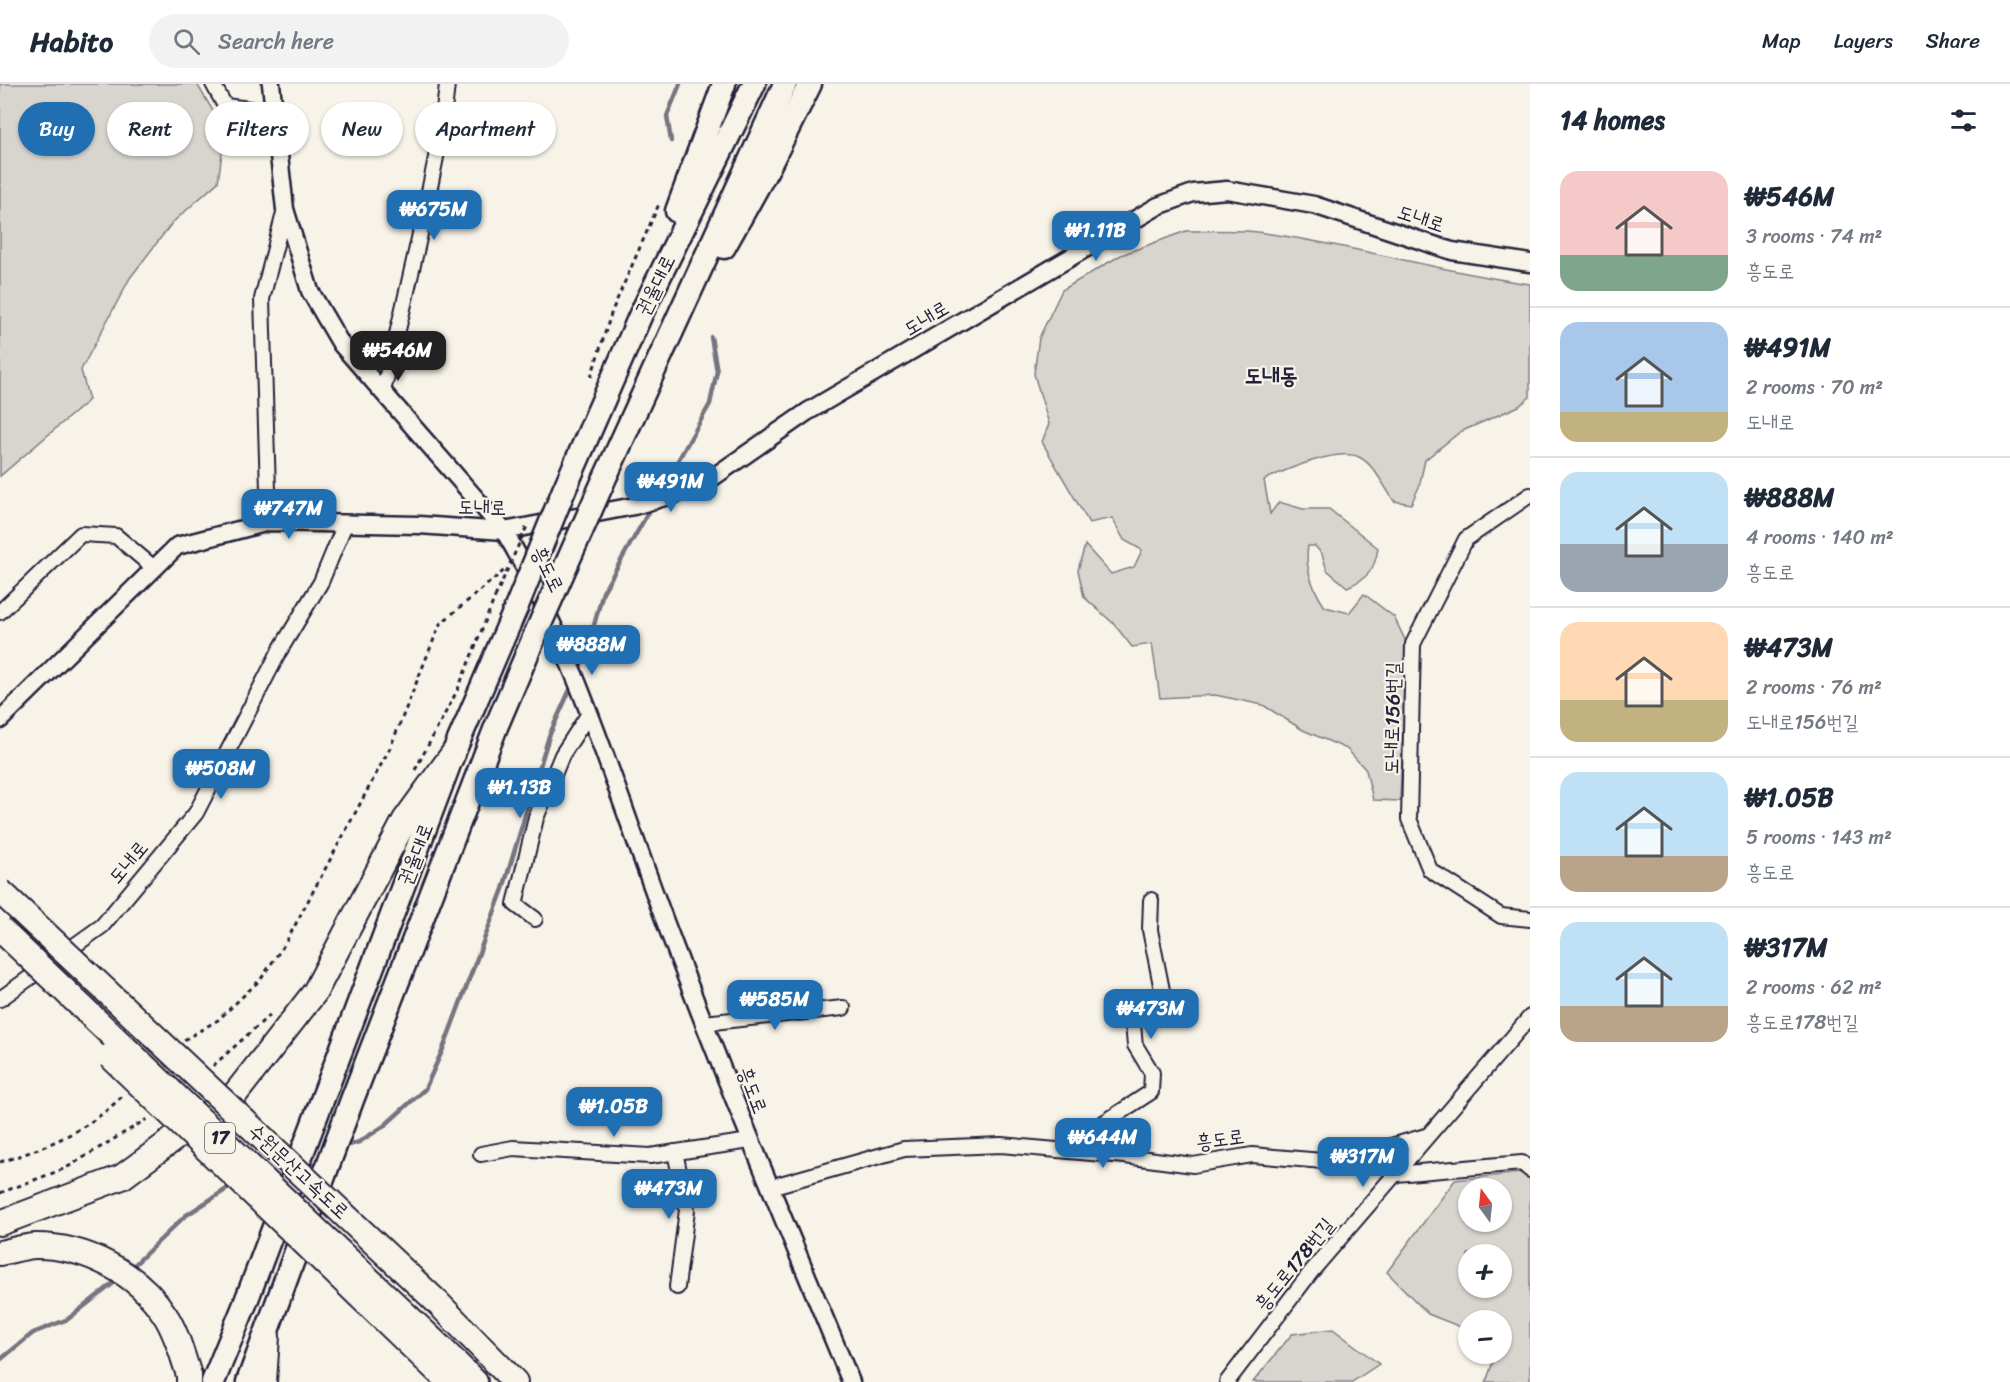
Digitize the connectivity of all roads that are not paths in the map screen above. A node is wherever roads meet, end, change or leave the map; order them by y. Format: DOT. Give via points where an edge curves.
graph roads {
  1 [pos="213,84"];
  2 [pos="271,84"];
  3 [pos="447,84"];
  4 [pos="724,84"];
  5 [pos="754,84"];
  6 [pos="785,84"];
  7 [pos="810,84"];
  8 [pos="223,102"];
  9 [pos="273,102"];
  10 [pos="279,156"];
  11 [pos="285,209"];
  12 [pos="1529,264"];
  13 [pos="620,361"];
  14 [pos="648,381"];
  15 [pos="383,391"];
  16 [pos="1530,495"];
  17 [pos="269,522"];
  18 [pos="345,524"];
  19 [pos="504,531"];
  20 [pos="154,568"];
  21 [pos="0,612"];
  22 [pos="587,711"];
  23 [pos="0,720"];
  24 [pos="453,754"];
  25 [pos="0,891"];
  26 [pos="1151,900"];
  27 [pos="535,919"];
  28 [pos="1530,919"];
  29 [pos="0,929"];
  30 [pos="0,951"];
  31 [pos="0,999"];
  32 [pos="843,1008"];
  33 [pos="1530,1017"];
  34 [pos="704,1023"];
  35 [pos="1426,1136"];
  36 [pos="750,1141"];
  37 [pos="1075,1151"];
  38 [pos="675,1152"];
  39 [pos="482,1154"];
  40 [pos="1530,1170"];
  41 [pos="1396,1174"];
  42 [pos="770,1187"];
  43 [pos="0,1223"];
  44 [pos="0,1253"];
  45 [pos="677,1287"];
  46 [pos="267,1336"];
  47 [pos="434,1354"];
  48 [pos="189,1382"];
  49 [pos="213,1382"];
  50 [pos="248,1382"];
  51 [pos="264,1382"];
  52 [pos="449,1382"];
  53 [pos="475,1382"];
  54 [pos="515,1382"];
  55 [pos="851,1382"];
  56 [pos="1227,1382"];
  1 -- 8 [label="street"];
  2 -- 9 [label="street, 흥도로"];
  3 -- 15 [label="street" via="428,196"];
  4 -- 13 [label="highway"];
  5 -- 13 [label="highway, 권율대로"];
  6 -- 14 [label="highway, 권율대로"];
  7 -- 14 [label="highway" via="769,166"];
  10 -- 11 [label="street, 흥도로"];
  11 -- 15 [label="street, 흥도로" via="310,291 341,344"];
  11 -- 17 [label="street" via="262,299"];
  12 -- 19 [label="street, 도내로" via="1452,251 1314,205 1227,190 1193,193 1158,206 828,400 699,487 634,506"];
  13 -- 24 [label="highway, 권율대로, bridge"];
  14 -- 46 [label="highway, 권율대로, bridge" via="512,688 352,1100"];
  15 -- 19 [label="street, 흥도로"];
  16 -- 28 [label="street, 도내로156번길" via="1467,539 1413,644 1410,819 1430,870 1501,916"];
  17 -- 18 [label="street, 도내로"];
  17 -- 20 [label="street, 도내로" via="177,546"];
  18 -- 19 [label="street, 도내로"];
  18 -- 31 [label="street, 도내로" via="321,582 280,650 196,813 102,926"];
  19 -- 22 [label="street, 흥도로" via="567,657"];
  20 -- 21 [label="street" via="117,536 81,534"];
  20 -- 23 [label="street, 도내로"];
  22 -- 27 [label="street" via="562,755 536,818 515,904"];
  22 -- 34 [label="street, 흥도로"];
  24 -- 43 [label="highway" via="405,820 315,992 236,1093 122,1177"];
  24 -- 49 [label="highway, 권율대로, bridge"];
  25 -- 54 [label="highway, 수원문산고속도로 / 17, bridge" via="437,1302"];
  26 -- 37 [label="street" via="1150,930 1166,1010 1132,1015 1135,1045 1152,1073 1151,1092 1088,1133"];
  29 -- 47 [label="highway, 수원문산고속도로 / 17, bridge"];
  30 -- 47 [label="highway, bridge"];
  32 -- 34 [label="street"];
  33 -- 35 [label="street, 흥도로178번길"];
  34 -- 36 [label="street, 흥도로"];
  35 -- 37 [label="street, 흥도로" via="1335,1162 1252,1155 1193,1166"];
  35 -- 41 [label="street, 흥도로178번길"];
  36 -- 38 [label="street"];
  36 -- 42 [label="street, 흥도로"];
  37 -- 42 [label="street, 흥도로" via="1001,1145 904,1149"];
  38 -- 39 [label="street" via="650,1156 513,1148"];
  38 -- 45 [label="street" via="687,1210"];
  40 -- 41 [label="street" via="1522,1163"];
  41 -- 56 [label="street, 흥도로178번길" via="1311,1272"];
  42 -- 55 [label="street, 흥도로"];
  44 -- 48 [label="highway" via="34,1245 72,1250 101,1260 139,1284 174,1331"];
  46 -- 50 [label="highway"];
  46 -- 51 [label="highway"];
  47 -- 52 [label="highway"];
  47 -- 53 [label="highway, 수원문산고속도로 / 17"];
}
